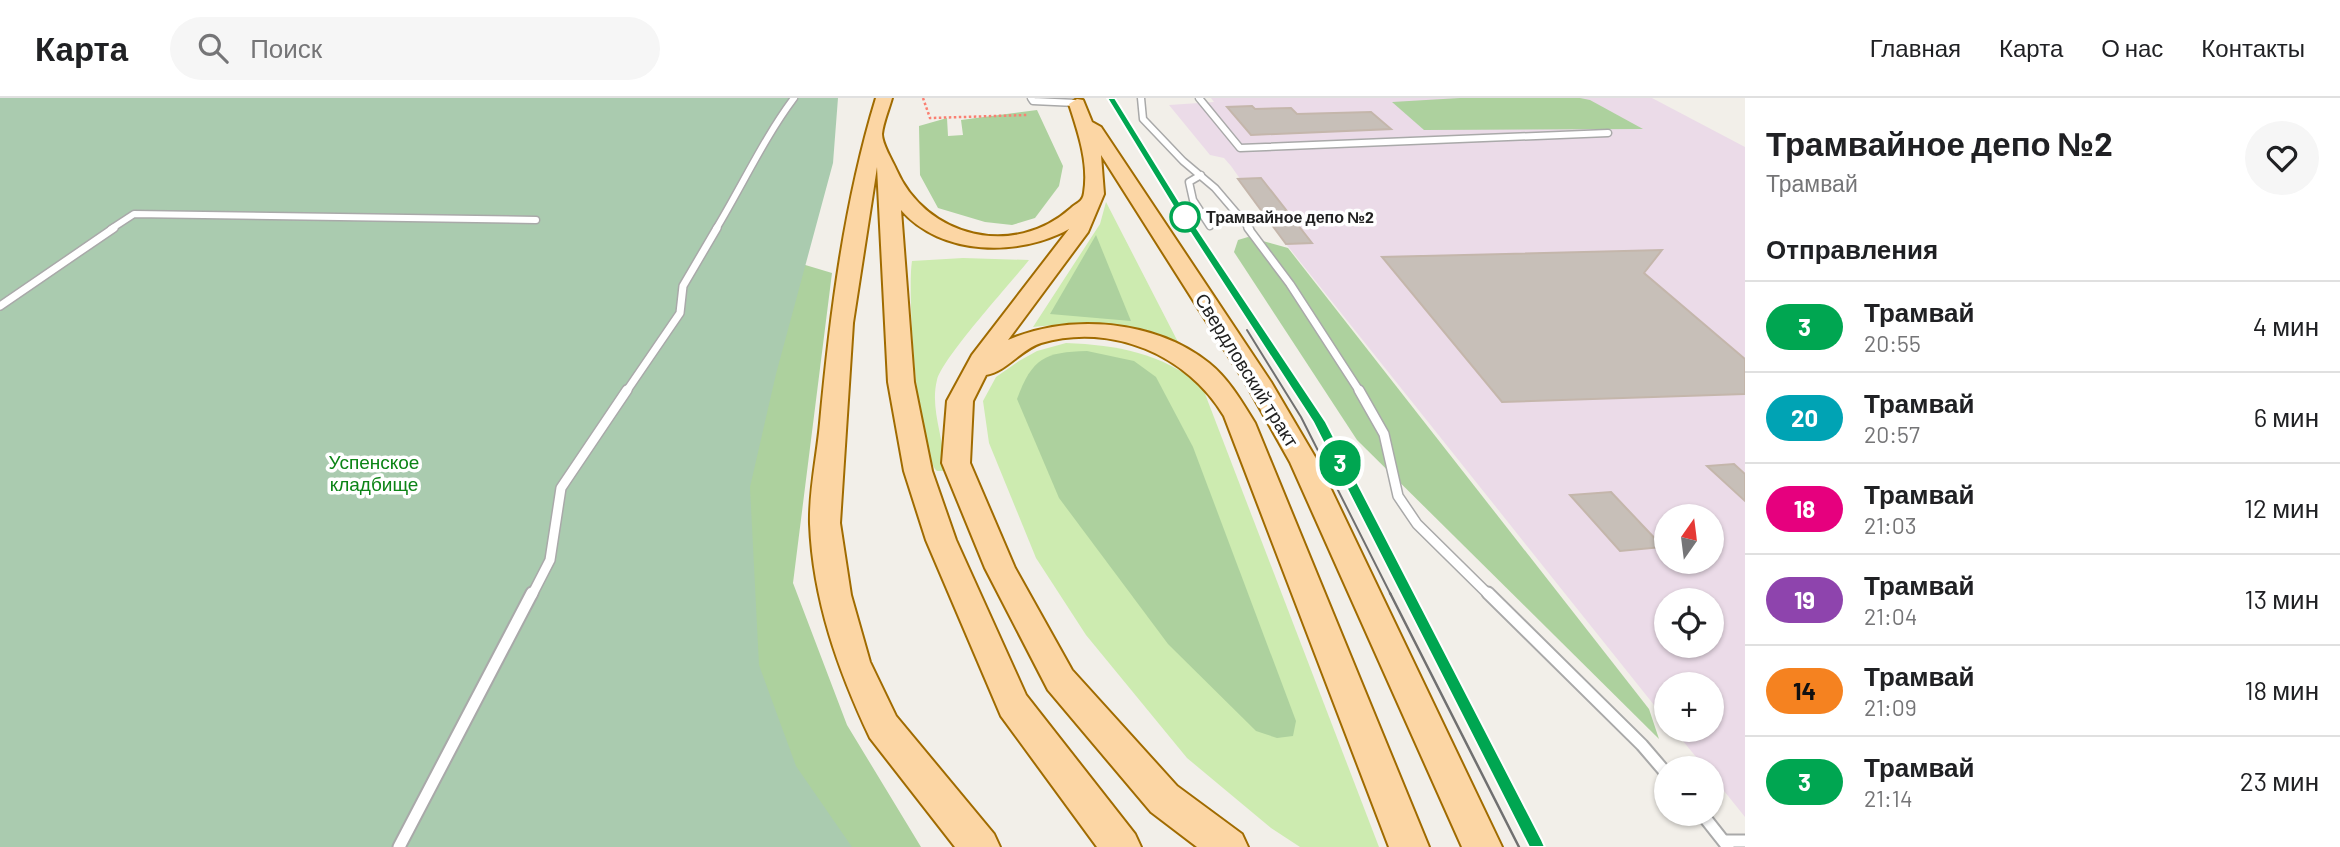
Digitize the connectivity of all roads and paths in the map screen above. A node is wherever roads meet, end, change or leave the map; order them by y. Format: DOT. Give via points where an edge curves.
graph roads {
  1 [pos="794,98"];
  2 [pos="884,98"];
  3 [pos="923,98"];
  4 [pos="1031,98"];
  5 [pos="1141,98"];
  6 [pos="1199,98"];
  7 [pos="1076,102"];
  8 [pos="1039,114"];
  9 [pos="1608,133"];
  10 [pos="873,136"];
  11 [pos="889,174"];
  12 [pos="1201,175"];
  13 [pos="1094,194"];
  14 [pos="536,220"];
  15 [pos="1210,226"];
  16 [pos="0,306"];
  17 [pos="960,401"];
  18 [pos="1654,759"];
  19 [pos="1712,826"];
  20 [pos="1745,841"];
  21 [pos="1408,844"];
  22 [pos="1727,844"];
  23 [pos="400,847"];
  24 [pos="980,847"];
  25 [pos="1121,847"];
  26 [pos="1228,847"];
  27 [pos="1482,847"];
  1 -- 23 [label="lane" via="773,126 683,286 680,313 561,488 550,561"];
  2 -- 10 [label="main road"];
  3 -- 8 [label="path" via="930,118"];
  4 -- 7 [label="lane"];
  5 -- 12 [label="lane" via="1143,119"];
  6 -- 9 [label="lane" via="1240,148"];
  7 -- 13 [label="main road" via="1092,148"];
  7 -- 27 [label="main road, Свердловский тракт" via="1258,382 1304,462"];
  10 -- 11 [label="main road"];
  10 -- 24 [label="main road" via="841,323 825,523 835,596 853,662 883,727"];
  11 -- 13 [label="main road" via="901,199 923,219 943,230 990,241 1052,232 1074,218"];
  11 -- 25 [label="main road" via="901,382 925,494 1013,705"];
  12 -- 15 [label="lane" via="1189,182 1193,200"];
  12 -- 18 [label="lane" via="1283,275 1377,418 1398,496 1417,524"];
  13 -- 17 [label="main road" via="1077,232 984,355"];
  14 -- 16 [label="lane" via="134,214"];
  17 -- 21 [label="main road" via="982,372 1012,347 1055,332 1129,335 1168,348 1199,367 1224,393 1242,423"];
  17 -- 26 [label="main road" via="956,463 1000,568 1060,680 1164,799"];
  19 -- 22 [label="lane"];
  20 -- 22 [label="lane"];
}
